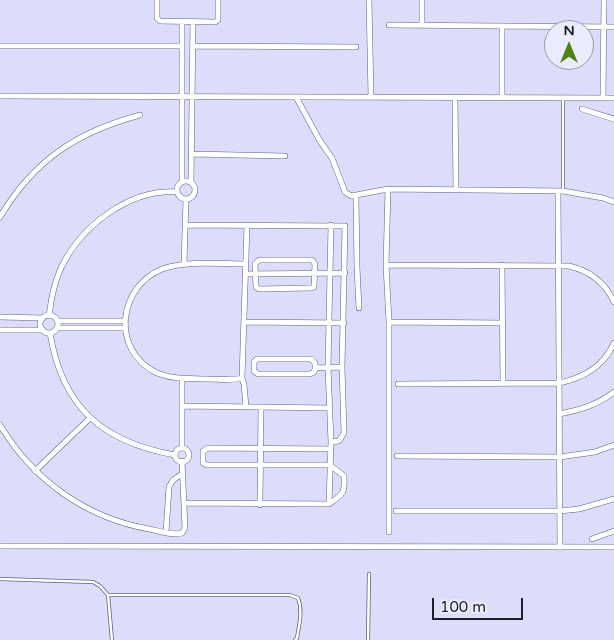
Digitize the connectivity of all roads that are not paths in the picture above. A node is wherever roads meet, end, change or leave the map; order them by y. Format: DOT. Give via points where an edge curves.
graph roads {
  1 [pos="157,0"];
  2 [pos="218,0"];
  3 [pos="370,0"];
  4 [pos="422,0"];
  5 [pos="604,0"];
  6 [pos="182,22"];
  7 [pos="193,22"];
  8 [pos="389,25"];
  9 [pos="422,25"];
  10 [pos="502,26"];
  11 [pos="604,26"];
  12 [pos="614,27"];
  13 [pos="0,46"];
  14 [pos="182,46"];
  15 [pos="193,46"];
  16 [pos="356,47"];
  17 [pos="182,62"];
  18 [pos="193,62"];
  19 [pos="0,96"];
  20 [pos="182,97"];
  21 [pos="192,97"];
  22 [pos="296,97"];
  23 [pos="371,97"];
  24 [pos="456,98"];
  25 [pos="502,98"];
  26 [pos="563,98"];
  27 [pos="603,98"];
  28 [pos="614,98"];
  29 [pos="582,109"];
  30 [pos="140,115"];
  31 [pos="614,118"];
  32 [pos="191,154"];
  33 [pos="285,156"];
  34 [pos="182,181"];
  35 [pos="190,182"];
  36 [pos="388,190"];
  37 [pos="456,190"];
  38 [pos="560,191"];
  39 [pos="177,192"];
  40 [pos="356,196"];
  41 [pos="186,199"];
  42 [pos="614,202"];
  43 [pos="0,217"];
  44 [pos="185,225"];
  45 [pos="331,225"];
  46 [pos="247,226"];
  47 [pos="184,264"];
  48 [pos="246,264"];
  49 [pos="386,265"];
  50 [pos="502,265"];
  51 [pos="559,266"];
  52 [pos="345,273"];
  53 [pos="246,274"];
  54 [pos="256,274"];
  55 [pos="315,274"];
  56 [pos="330,274"];
  57 [pos="614,302"];
  58 [pos="359,308"];
  59 [pos="0,317"];
  60 [pos="46,317"];
  61 [pos="57,321"];
  62 [pos="125,321"];
  63 [pos="245,322"];
  64 [pos="389,322"];
  65 [pos="329,323"];
  66 [pos="344,323"];
  67 [pos="503,323"];
  68 [pos="57,328"];
  69 [pos="125,328"];
  70 [pos="0,330"];
  71 [pos="43,330"];
  72 [pos="50,333"];
  73 [pos="614,343"];
  74 [pos="244,366"];
  75 [pos="253,366"];
  76 [pos="328,367"];
  77 [pos="342,367"];
  78 [pos="315,368"];
  79 [pos="182,378"];
  80 [pos="242,378"];
  81 [pos="503,383"];
  82 [pos="559,383"];
  83 [pos="398,384"];
  84 [pos="614,392"];
  85 [pos="182,406"];
  86 [pos="246,407"];
  87 [pos="261,407"];
  88 [pos="329,408"];
  89 [pos="559,414"];
  90 [pos="90,418"];
  91 [pos="0,425"];
  92 [pos="331,442"];
  93 [pos="614,445"];
  94 [pos="182,448"];
  95 [pos="261,449"];
  96 [pos="331,449"];
  97 [pos="175,454"];
  98 [pos="202,454"];
  99 [pos="188,455"];
  100 [pos="397,456"];
  101 [pos="560,457"];
  102 [pos="182,461"];
  103 [pos="260,464"];
  104 [pos="330,465"];
  105 [pos="35,471"];
  106 [pos="182,474"];
  107 [pos="614,498"];
  108 [pos="184,503"];
  109 [pos="260,504"];
  110 [pos="329,504"];
  111 [pos="396,511"];
  112 [pos="560,511"];
  113 [pos="614,531"];
  114 [pos="166,532"];
  115 [pos="390,532"];
  116 [pos="592,538"];
  117 [pos="0,546"];
  118 [pos="560,547"];
  119 [pos="614,547"];
  120 [pos="369,574"];
  121 [pos="0,580"];
  122 [pos="108,594"];
  123 [pos="297,639"];
  124 [pos="112,640"];
  125 [pos="368,640"];
  1 -- 6 [label="street" via="158,20"];
  2 -- 7 [label="street" via="217,22"];
  3 -- 23 [label="street"];
  4 -- 9 [label="street"];
  5 -- 11 [label="street"];
  6 -- 7 [label="street"];
  6 -- 14 [label="street"];
  7 -- 15 [label="street"];
  8 -- 9 [label="street"];
  9 -- 10 [label="street"];
  10 -- 11 [label="street"];
  10 -- 25 [label="street"];
  11 -- 12 [label="street"];
  11 -- 27 [label="street"];
  13 -- 14 [label="street"];
  14 -- 17 [label="street"];
  15 -- 16 [label="street"];
  15 -- 18 [label="street"];
  17 -- 18 [label="street"];
  17 -- 20 [label="street"];
  18 -- 21 [label="street"];
  19 -- 20 [label="street"];
  20 -- 21 [label="street"];
  20 -- 34 [label="street"];
  21 -- 22 [label="street"];
  21 -- 32 [label="street"];
  22 -- 23 [label="street"];
  22 -- 40 [label="street" via="332,158 345,192"];
  23 -- 24 [label="street"];
  24 -- 25 [label="street"];
  24 -- 37 [label="street"];
  25 -- 26 [label="street"];
  26 -- 27 [label="street"];
  26 -- 38 [label="lane"];
  27 -- 28 [label="street"];
  29 -- 31 [label="street"];
  30 -- 43 [label="street" via="96,130 62,149 32,174"];
  32 -- 33 [label="street"];
  32 -- 35 [label="street"];
  34 -- 35 [label="street"];
  34 -- 39 [label="street"];
  35 -- 41 [label="street" via="195,190"];
  36 -- 37 [label="street"];
  36 -- 40 [label="street"];
  36 -- 49 [label="street"];
  37 -- 38 [label="street"];
  38 -- 42 [label="street"];
  38 -- 51 [label="street"];
  39 -- 41 [label="street"];
  39 -- 60 [label="street" via="160,192 129,202 102,218 81,236 61,268"];
  40 -- 58 [label="street"];
  41 -- 44 [label="street"];
  44 -- 46 [label="street"];
  44 -- 47 [label="street"];
  45 -- 46 [label="street"];
  45 -- 52 [label="street" via="346,227"];
  45 -- 56 [label="street"];
  46 -- 48 [label="street"];
  47 -- 48 [label="street"];
  47 -- 62 [label="street" via="163,269 142,282 130,298"];
  48 -- 53 [label="street"];
  49 -- 50 [label="street"];
  49 -- 64 [label="street"];
  50 -- 51 [label="street"];
  50 -- 67 [label="street"];
  51 -- 57 [label="street" via="588,273 604,286"];
  51 -- 82 [label="street"];
  52 -- 56 [label="street"];
  52 -- 66 [label="street"];
  53 -- 54 [label="street"];
  53 -- 63 [label="street"];
  54 -- 55 [label="street"];
  54 -- 55 [label="street" via="255,264 259,260 312,260"];
  54 -- 55 [label="street" via="256,287 259,289 311,288 315,284"];
  55 -- 56 [label="street"];
  56 -- 65 [label="street"];
  59 -- 60 [label="street"];
  60 -- 61 [label="street" via="54,317"];
  60 -- 71 [label="street" via="40,323"];
  61 -- 62 [label="street"];
  61 -- 68 [label="street"];
  62 -- 69 [label="street"];
  63 -- 65 [label="street"];
  63 -- 74 [label="street"];
  64 -- 67 [label="street"];
  64 -- 115 [label="street"];
  65 -- 66 [label="street"];
  65 -- 76 [label="street"];
  66 -- 77 [label="street"];
  67 -- 81 [label="street"];
  68 -- 69 [label="street"];
  68 -- 72 [label="street"];
  69 -- 79 [label="street" via="134,353 143,363 166,376"];
  70 -- 71 [label="street"];
  71 -- 72 [label="street"];
  72 -- 90 [label="street" via="61,377 77,404"];
  73 -- 82 [label="street" via="594,369 575,380"];
  74 -- 75 [label="street"];
  74 -- 80 [label="street"];
  75 -- 78 [label="street" via="258,374 310,374"];
  75 -- 78 [label="street" via="257,359 311,359"];
  76 -- 77 [label="street"];
  76 -- 78 [label="street"];
  76 -- 88 [label="street"];
  77 -- 92 [label="street" via="344,433 339,441"];
  79 -- 80 [label="street"];
  79 -- 85 [label="street"];
  80 -- 86 [label="street"];
  81 -- 82 [label="street"];
  81 -- 83 [label="street"];
  82 -- 89 [label="street"];
  84 -- 89 [label="street" via="582,410"];
  85 -- 86 [label="street"];
  85 -- 94 [label="street"];
  86 -- 87 [label="street"];
  87 -- 88 [label="street"];
  87 -- 95 [label="street"];
  88 -- 92 [label="street"];
  89 -- 101 [label="street"];
  90 -- 97 [label="street" via="124,440 153,451"];
  90 -- 105 [label="street"];
  91 -- 105 [label="street"];
  92 -- 96 [label="street"];
  93 -- 101 [label="street" via="595,452"];
  94 -- 97 [label="street"];
  94 -- 99 [label="street"];
  95 -- 96 [label="street"];
  95 -- 98 [label="street" via="208,448"];
  95 -- 103 [label="street"];
  96 -- 104 [label="street"];
  97 -- 102 [label="street"];
  98 -- 99 [label="street"];
  98 -- 103 [label="street" via="203,464 207,465"];
  99 -- 102 [label="street"];
  100 -- 101 [label="street"];
  101 -- 112 [label="street"];
  102 -- 106 [label="street"];
  103 -- 104 [label="street"];
  103 -- 109 [label="street"];
  104 -- 110 [label="street"];
  104 -- 110 [label="street" via="344,476 344,490"];
  105 -- 114 [label="street" via="56,490 82,506 111,519"];
  106 -- 108 [label="street"];
  106 -- 114 [label="street" via="169,487"];
  107 -- 112 [label="street" via="579,509"];
  108 -- 109 [label="street"];
  108 -- 114 [label="street" via="186,528 176,534"];
  109 -- 110 [label="street"];
  111 -- 112 [label="street"];
  112 -- 118 [label="street"];
  113 -- 116 [label="street"];
  117 -- 118 [label="street"];
  118 -- 119 [label="street"];
  120 -- 125 [label="lane"];
  121 -- 122 [label="lane" via="93,582"];
  122 -- 123 [label="lane" via="290,595 300,602"];
  122 -- 124 [label="lane"];
}
